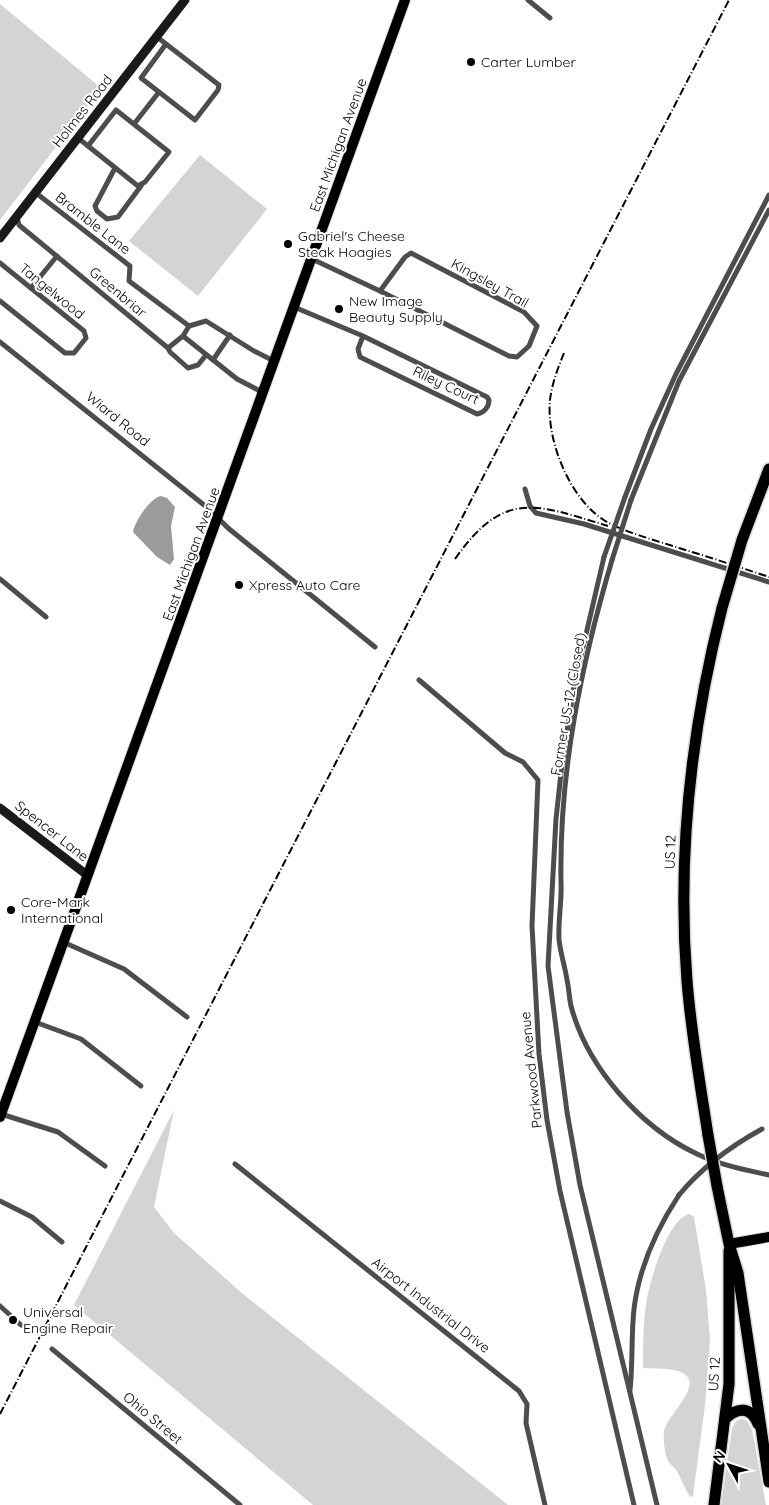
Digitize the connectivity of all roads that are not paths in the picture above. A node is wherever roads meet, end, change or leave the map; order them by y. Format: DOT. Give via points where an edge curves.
graph roads {
  1 [pos="185,0"];
  2 [pos="405,0"];
  3 [pos="528,0"];
  4 [pos="550,18"];
  5 [pos="157,37"];
  6 [pos="166,44"];
  7 [pos="159,92"];
  8 [pos="134,124"];
  9 [pos="78,138"];
  10 [pos="88,146"];
  11 [pos="115,168"];
  12 [pos="141,186"];
  13 [pos="36,193"];
  14 [pos="769,195"];
  15 [pos="769,210"];
  16 [pos="17,217"];
  17 [pos="0,238"];
  18 [pos="57,256"];
  19 [pos="312,259"];
  20 [pos="0,263"];
  21 [pos="31,288"];
  22 [pos="380,291"];
  23 [pos="0,301"];
  24 [pos="294,307"];
  25 [pos="189,326"];
  26 [pos="230,335"];
  27 [pos="183,336"];
  28 [pos="363,336"];
  29 [pos="0,342"];
  30 [pos="168,348"];
  31 [pos="206,355"];
  32 [pos="213,360"];
  33 [pos="275,362"];
  34 [pos="264,393"];
  35 [pos="769,469"];
  36 [pos="525,488"];
  37 [pos="219,518"];
  38 [pos="0,579"];
  39 [pos="769,582"];
  40 [pos="46,617"];
  41 [pos="375,647"];
  42 [pos="419,680"];
  43 [pos="0,808"];
  44 [pos="88,875"];
  45 [pos="63,942"];
  46 [pos="187,1017"];
  47 [pos="34,1022"];
  48 [pos="141,1086"];
  49 [pos="0,1115"];
  50 [pos="769,1127"];
  51 [pos="235,1164"];
  52 [pos="105,1166"];
  53 [pos="769,1176"];
  54 [pos="0,1201"];
  55 [pos="769,1237"];
  56 [pos="62,1242"];
  57 [pos="729,1244"];
  58 [pos="0,1306"];
  59 [pos="21,1324"];
  60 [pos="52,1349"];
  61 [pos="630,1394"];
  62 [pos="725,1419"];
  63 [pos="761,1435"];
  64 [pos="769,1482"];
  65 [pos="240,1505"];
  66 [pos="546,1505"];
  67 [pos="634,1505"];
  68 [pos="657,1505"];
  69 [pos="714,1505"];
  1 -- 5 [label="main road, Holmes Road"];
  2 -- 19 [label="main road, East Michigan Avenue"];
  3 -- 4 [label="street"];
  5 -- 6 [label="street"];
  5 -- 9 [label="main road, Holmes Road"];
  6 -- 7 [label="street" via="141,78"];
  6 -- 7 [label="street" via="220,86 195,120"];
  7 -- 8 [label="street"];
  8 -- 10 [label="street" via="116,110"];
  8 -- 12 [label="street" via="169,152"];
  9 -- 10 [label="street"];
  9 -- 13 [label="main road, Holmes Road"];
  10 -- 11 [label="street"];
  11 -- 12 [label="street"];
  11 -- 12 [label="street" via="95,206 107,219 118,217"];
  13 -- 16 [label="main road, Holmes Road"];
  13 -- 25 [label="street, Bramble Lane" via="130,266 129,281"];
  14 -- 61 [label="street, bridge" via="676,374 650,429 624,497 604,557 574,686 562,764 548,966 580,1185"];
  15 -- 53 [label="street, Former US-12 (Closed), bridge" via="679,381 631,500 593,624 570,741 560,854 559,940 579,1030 614,1087 633,1108 670,1138 697,1154"];
  16 -- 17 [label="main road, Holmes Road"];
  16 -- 18 [label="street, Greenbriar" via="19,225"];
  18 -- 21 [label="street"];
  18 -- 30 [label="street, Greenbriar"];
  19 -- 22 [label="street, Kingsley Trail"];
  19 -- 24 [label="main road, East Michigan Avenue"];
  20 -- 21 [label="street, Tangelwood"];
  21 -- 23 [label="street, Tangelwood" via="84,331 86,338 74,353 65,353"];
  22 -- 22 [label="street, Kingsley Trail" via="509,356 521,354 537,330 524,312 411,253"];
  24 -- 28 [label="street, Riley Court"];
  24 -- 33 [label="main road, East Michigan Avenue"];
  25 -- 26 [label="street" via="206,321"];
  25 -- 27 [label="street"];
  26 -- 32 [label="street"];
  26 -- 33 [label="street"];
  27 -- 30 [label="street"];
  27 -- 31 [label="street"];
  28 -- 28 [label="street, Riley Court" via="487,397 488,407 477,414 360,357 358,349"];
  29 -- 37 [label="street, Wiard Road"];
  30 -- 31 [label="street, Greenbriar" via="188,368 198,365"];
  31 -- 32 [label="street"];
  32 -- 34 [label="street" via="237,379"];
  33 -- 34 [label="main road, East Michigan Avenue"];
  34 -- 37 [label="main road, East Michigan Avenue"];
  35 -- 57 [label="highway, US 12 / US 12, bridge" via="742,540 722,608 698,716 684,871 687,980 693,1042"];
  36 -- 39 [label="street" via="530,506 536,513 584,524"];
  37 -- 41 [label="street, Wiard Road"];
  37 -- 44 [label="main road, East Michigan Avenue"];
  38 -- 40 [label="street"];
  42 -- 67 [label="street, Parkwood Avenue" via="505,753 523,762 538,780 532,926 537,1035 547,1120 561,1196"];
  43 -- 44 [label="main road, Spencer Lane"];
  44 -- 45 [label="main road, East Michigan Avenue"];
  45 -- 46 [label="street" via="124,969"];
  45 -- 47 [label="main road, East Michigan Avenue"];
  47 -- 48 [label="street" via="82,1039"];
  47 -- 49 [label="main road, East Michigan Avenue"];
  49 -- 52 [label="street" via="58,1132"];
  50 -- 61 [label="street, bridge" via="721,1154 679,1196 660,1226 642,1268 634,1309"];
  51 -- 66 [label="street, Airport Industrial Drive" via="519,1392 527,1404 526,1423"];
  54 -- 56 [label="street" via="32,1217"];
  55 -- 57 [label="main road"];
  57 -- 62 [label="highway, US 12 / US 12" via="730,1363"];
  57 -- 63 [label="highway, US 12 / US 12" via="738,1273"];
  58 -- 59 [label="street"];
  60 -- 65 [label="street, Ohio Street"];
  61 -- 68 [label="street"];
  62 -- 63 [label="highway" via="736,1410 745,1410 756,1419"];
  62 -- 69 [label="highway, US 12 / US 12"];
  63 -- 64 [label="highway, US 12 / US 12"];
}
